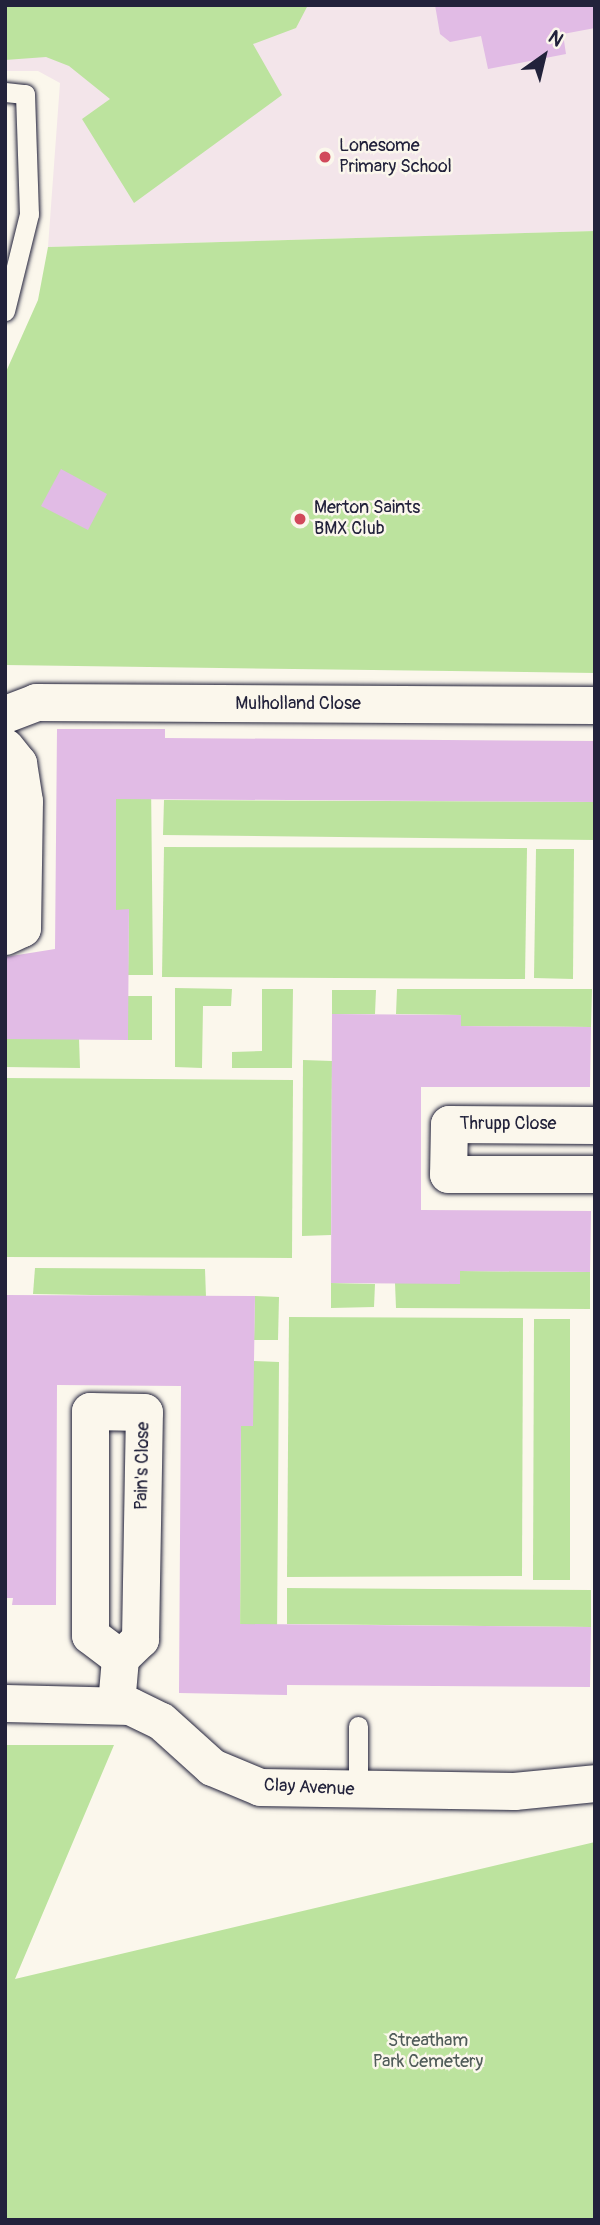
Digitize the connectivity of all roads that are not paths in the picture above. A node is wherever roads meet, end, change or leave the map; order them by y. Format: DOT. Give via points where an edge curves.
graph roads {
  1 [pos="5,92"];
  2 [pos="5,311"];
  3 [pos="595,705"];
  4 [pos="5,714"];
  5 [pos="5,747"];
  6 [pos="5,936"];
  7 [pos="595,1125"];
  8 [pos="595,1174"];
  9 [pos="120,1658"];
  10 [pos="5,1703"];
  11 [pos="116,1704"];
  12 [pos="358,1726"];
  13 [pos="595,1783"];
  14 [pos="358,1791"];
  1 -- 2 [label="lane" via="25,94 29,214"];
  3 -- 4 [label="street, Mulholland Close" via="36,702"];
  5 -- 6 [label="street" via="18,764 24,801 22,928"];
  7 -- 8 [label="street, Thrupp Close" via="449,1124 448,1174"];
  9 -- 9 [label="street, Pain's Close" via="90,1635 90,1411 144,1412 140,1639"];
  9 -- 11 [label="street"];
  10 -- 11 [label="street, Clay Avenue"];
  11 -- 14 [label="street, Clay Avenue" via="161,1721 231,1778 290,1791"];
  12 -- 14 [label="lane"];
  13 -- 14 [label="street, Clay Avenue" via="548,1790"];
}
